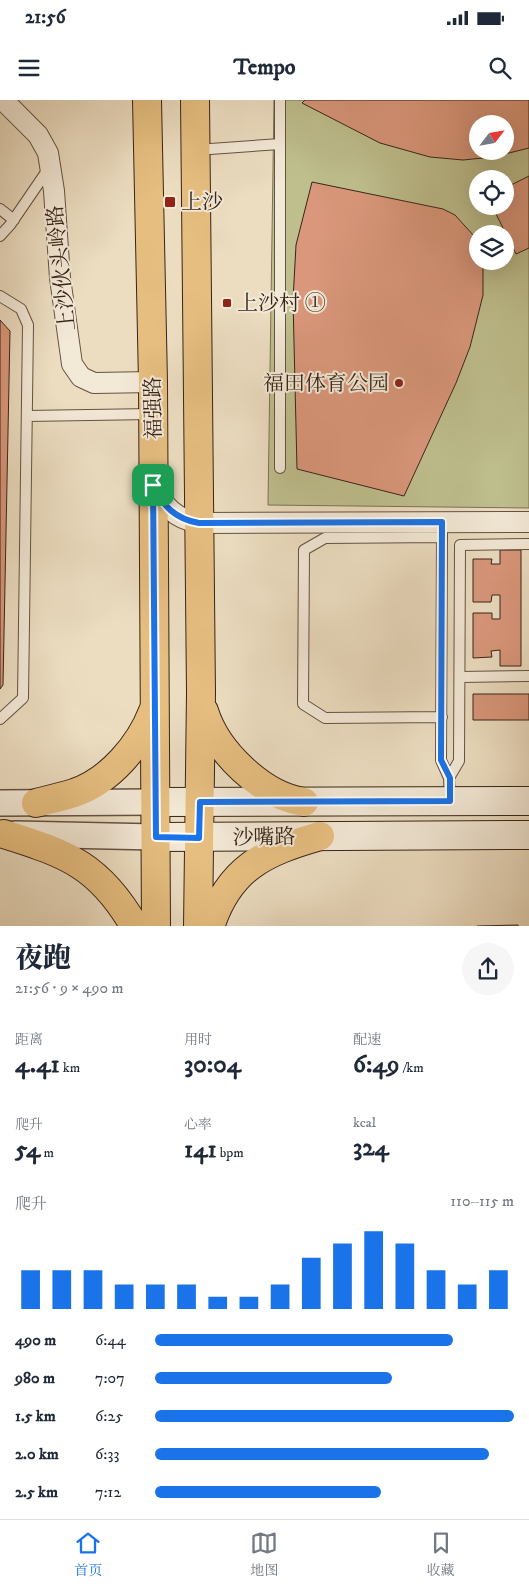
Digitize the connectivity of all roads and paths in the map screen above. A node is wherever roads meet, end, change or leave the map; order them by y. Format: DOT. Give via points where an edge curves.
graph roads {
  1 [pos="3,100"];
  2 [pos="147,100"];
  3 [pos="194,100"];
  4 [pos="280,100"];
  5 [pos="280,144"];
  6 [pos="195,150"];
  7 [pos="51,165"];
  8 [pos="0,209"];
  9 [pos="14,220"];
  10 [pos="0,236"];
  11 [pos="0,296"];
  12 [pos="153,382"];
  13 [pos="153,414"];
  14 [pos="27,416"];
  15 [pos="280,468"];
  16 [pos="153,485"];
  17 [pos="529,522"];
  18 [pos="199,523"];
  19 [pos="442,530"];
  20 [pos="529,544"];
  21 [pos="460,676"];
  22 [pos="529,676"];
  23 [pos="201,693"];
  24 [pos="155,707"];
  25 [pos="442,717"];
  26 [pos="0,719"];
  27 [pos="450,789"];
  28 [pos="529,800"];
  29 [pos="156,802"];
  30 [pos="200,802"];
  31 [pos="304,802"];
  32 [pos="0,803"];
  33 [pos="36,803"];
  34 [pos="2,834"];
  35 [pos="529,835"];
  36 [pos="320,836"];
  37 [pos="156,837"];
  38 [pos="199,838"];
  39 [pos="135,926"];
  40 [pos="156,926"];
  41 [pos="198,926"];
  42 [pos="210,926"];
  1 -- 7 [label="street, 上沙伙头岭路" via="38,135"];
  2 -- 12 [label="main road, 福强路"];
  3 -- 6 [label="main road, 福强路"];
  4 -- 5 [label="lane"];
  5 -- 6 [label="lane"];
  5 -- 15 [label="lane"];
  6 -- 18 [label="main road, 福强路"];
  7 -- 9 [label="lane"];
  7 -- 12 [label="street, 上沙伙头岭路" via="60,278 72,364 81,377 94,383"];
  8 -- 9 [label="lane"];
  9 -- 10 [label="lane"];
  11 -- 14 [label="lane" via="21,309 28,325"];
  12 -- 13 [label="main road, 福强路"];
  13 -- 14 [label="lane"];
  13 -- 16 [label="main road, 福强路"];
  14 -- 26 [label="lane" via="23,698"];
  16 -- 18 [label="street" via="175,515"];
  16 -- 24 [label="main road, 福强路"];
  17 -- 19 [label="street"];
  18 -- 19 [label="street"];
  18 -- 23 [label="main road, 福强路"];
  19 -- 25 [label="lane"];
  19 -- 25 [label="lane" via="325,538 304,550 303,656 303,704 325,718"];
  20 -- 21 [label="lane" via="460,545"];
  21 -- 22 [label="lane"];
  21 -- 27 [label="lane" via="459,760"];
  23 -- 30 [label="main road, 福强路"];
  23 -- 31 [label="main road" via="207,724 228,754 270,789"];
  24 -- 29 [label="main road, 福强路"];
  24 -- 33 [label="main road" via="147,728 135,745 102,777 74,793"];
  25 -- 27 [label="lane" via="441,760"];
  27 -- 28 [label="main road, 沙嘴路"];
  27 -- 31 [label="main road, 沙嘴路"];
  29 -- 30 [label="main road, 沙嘴路"];
  29 -- 33 [label="street, 沙嘴路"];
  29 -- 37 [label="main road, 福强路"];
  30 -- 31 [label="main road, 沙嘴路"];
  30 -- 38 [label="main road, 福强路"];
  32 -- 33 [label="street, 沙嘴路"];
  34 -- 37 [label="street, 沙嘴路"];
  34 -- 39 [label="main road" via="48,848 80,863 103,882"];
  35 -- 36 [label="main road, 沙嘴路"];
  36 -- 38 [label="main road, 沙嘴路"];
  36 -- 42 [label="main road" via="272,851 241,872 216,906"];
  37 -- 38 [label="main road, 沙嘴路"];
  37 -- 40 [label="main road, 福强路"];
  38 -- 41 [label="main road, 福强路"];
}
